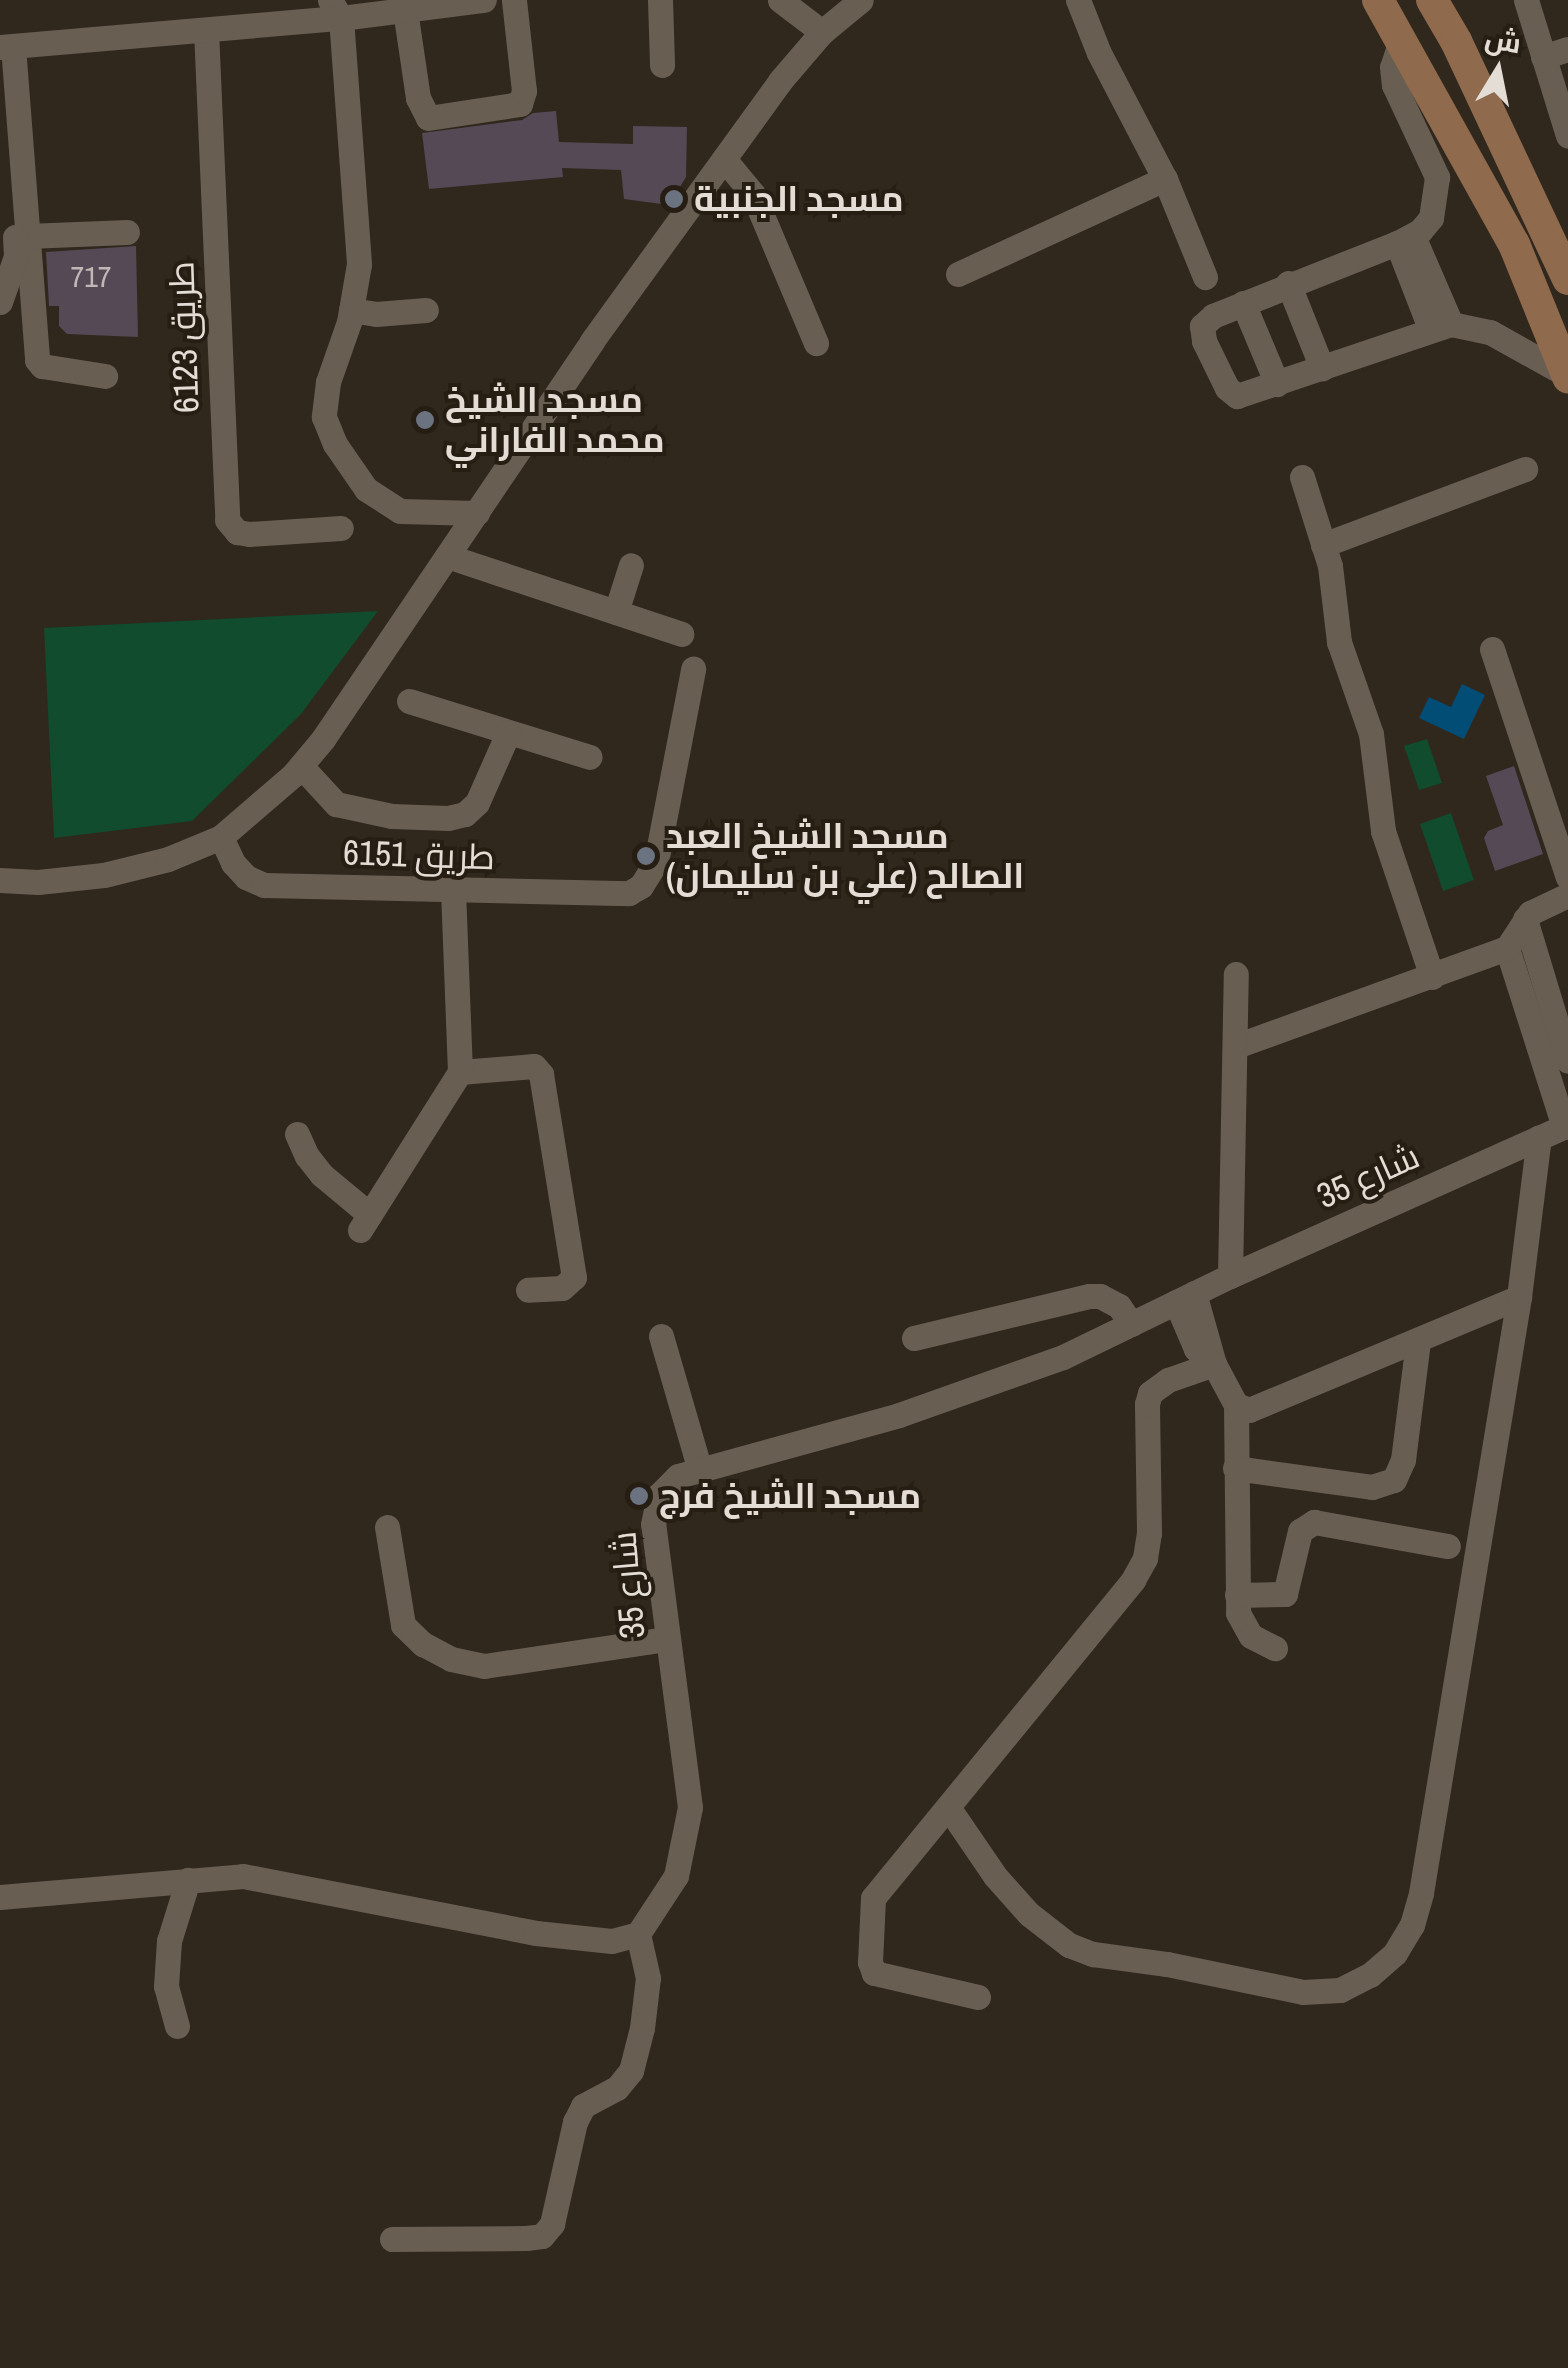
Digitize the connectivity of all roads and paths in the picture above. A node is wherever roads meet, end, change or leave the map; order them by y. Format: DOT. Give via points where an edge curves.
graph roads {
  1 [pos="484,0"];
  2 [pos="514,0"];
  3 [pos="660,0"];
  4 [pos="780,0"];
  5 [pos="861,0"];
  6 [pos="1078,0"];
  7 [pos="1378,0"];
  8 [pos="1432,0"];
  9 [pos="1526,0"];
  10 [pos="335,9"];
  11 [pos="405,10"];
  12 [pos="206,30"];
  13 [pos="822,32"];
  14 [pos="1400,40"];
  15 [pos="6,46"];
  16 [pos="1556,53"];
  17 [pos="662,65"];
  18 [pos="1568,136"];
  19 [pos="0,144"];
  20 [pos="724,158"];
  21 [pos="1166,179"];
  22 [pos="127,232"];
  23 [pos="27,236"];
  24 [pos="1404,240"];
  25 [pos="958,274"];
  26 [pos="1205,278"];
  27 [pos="1568,279"];
  28 [pos="1288,283"];
  29 [pos="0,302"];
  30 [pos="1243,303"];
  31 [pos="351,310"];
  32 [pos="426,310"];
  33 [pos="1440,326"];
  34 [pos="816,344"];
  35 [pos="1322,368"];
  36 [pos="105,376"];
  37 [pos="1568,376"];
  38 [pos="1277,384"];
  39 [pos="1525,468"];
  40 [pos="1302,478"];
  41 [pos="477,513"];
  42 [pos="342,528"];
  43 [pos="1323,545"];
  44 [pos="448,556"];
  45 [pos="630,565"];
  46 [pos="616,612"];
  47 [pos="681,634"];
  48 [pos="1492,649"];
  49 [pos="694,669"];
  50 [pos="408,701"];
  51 [pos="508,733"];
  52 [pos="590,756"];
  53 [pos="301,766"];
  54 [pos="220,837"];
  55 [pos="1568,877"];
  56 [pos="0,880"];
  57 [pos="453,891"];
  58 [pos="1568,895"];
  59 [pos="1525,919"];
  60 [pos="1507,948"];
  61 [pos="1236,974"];
  62 [pos="1432,977"];
  63 [pos="1545,989"];
  64 [pos="1551,1019"];
  65 [pos="1236,1046"];
  66 [pos="1568,1062"];
  67 [pos="460,1072"];
  68 [pos="1566,1126"];
  69 [pos="297,1134"];
  70 [pos="1539,1137"];
  71 [pos="1230,1276"];
  72 [pos="528,1290"];
  73 [pos="1185,1297"];
  74 [pos="1519,1297"];
  75 [pos="1130,1324"];
  76 [pos="661,1336"];
  77 [pos="914,1338"];
  78 [pos="1418,1341"];
  79 [pos="1214,1364"];
  80 [pos="1236,1405"];
  81 [pos="1236,1468"];
  82 [pos="700,1470"];
  83 [pos="387,1527"];
  84 [pos="1448,1546"];
  85 [pos="1237,1595"];
  86 [pos="667,1640"];
  87 [pos="1275,1648"];
  88 [pos="948,1807"];
  89 [pos="188,1880"];
  90 [pos="0,1897"];
  91 [pos="638,1934"];
  92 [pos="978,1997"];
  93 [pos="176,2026"];
  94 [pos="392,2239"];
  1 -- 11 [label="street"];
  2 -- 11 [label="street" via="520,104 428,118 418,98"];
  3 -- 17 [label="street"];
  4 -- 13 [label="street"];
  5 -- 13 [label="street"];
  6 -- 21 [label="street"];
  7 -- 14 [label="main road"];
  8 -- 27 [label="main road"];
  9 -- 16 [label="street"];
  10 -- 11 [label="street"];
  10 -- 12 [label="street"];
  10 -- 31 [label="street" via="359,264"];
  12 -- 15 [label="street"];
  12 -- 42 [label="street, طريق 6123" via="227,520 236,532 249,534"];
  13 -- 20 [label="street"];
  14 -- 24 [label="street" via="1394,85 1437,177 1435,210 1427,225"];
  14 -- 37 [label="main road" via="1514,244"];
  15 -- 23 [label="street"];
  16 -- 18 [label="street"];
  19 -- 29 [label="street" via="9,163 16,256"];
  20 -- 34 [label="street" via="754,194"];
  20 -- 41 [label="street"];
  21 -- 25 [label="street"];
  21 -- 26 [label="street"];
  22 -- 23 [label="street"];
  23 -- 36 [label="street" via="38,364"];
  24 -- 28 [label="street"];
  24 -- 33 [label="street"];
  28 -- 30 [label="street"];
  28 -- 35 [label="street"];
  30 -- 38 [label="street"];
  30 -- 38 [label="street" via="1207,320 1204,341 1232,393 1244,396"];
  31 -- 32 [label="street"];
  31 -- 41 [label="street" via="328,382 324,417 335,444 366,489 400,511"];
  33 -- 35 [label="street"];
  33 -- 37 [label="street" via="1490,332"];
  35 -- 38 [label="street"];
  39 -- 43 [label="street"];
  40 -- 43 [label="street"];
  41 -- 44 [label="street"];
  43 -- 62 [label="street" via="1339,642 1377,760 1383,830"];
  44 -- 46 [label="street"];
  44 -- 53 [label="street"];
  45 -- 46 [label="street"];
  46 -- 47 [label="street"];
  48 -- 55 [label="street"];
  49 -- 57 [label="street, طريق 6151" via="656,862 642,886 615,895"];
  50 -- 51 [label="street"];
  51 -- 52 [label="street"];
  51 -- 53 [label="street" via="477,803 448,818 336,804"];
  53 -- 54 [label="street"];
  54 -- 56 [label="street" via="104,875"];
  54 -- 57 [label="street, طريق 6151" via="233,863 264,885"];
  57 -- 67 [label="street"];
  58 -- 59 [label="street"];
  59 -- 60 [label="street"];
  59 -- 63 [label="street"];
  60 -- 62 [label="street"];
  60 -- 63 [label="street"];
  61 -- 65 [label="street"];
  62 -- 65 [label="street"];
  63 -- 64 [label="street"];
  64 -- 66 [label="street"];
  64 -- 68 [label="street"];
  65 -- 71 [label="street"];
  67 -- 69 [label="street" via="365,1222 306,1156"];
  67 -- 72 [label="street" via="534,1066 541,1074 574,1278 562,1288"];
  68 -- 70 [label="street, شارع 35"];
  70 -- 71 [label="street, شارع 35"];
  70 -- 74 [label="street"];
  71 -- 73 [label="street, شارع 35"];
  73 -- 75 [label="street, شارع 35"];
  73 -- 79 [label="street"];
  74 -- 78 [label="street"];
  74 -- 88 [label="street" via="1421,1893 1412,1925 1382,1964 1340,1990 1302,1992 1093,1954 1069,1945 1029,1914"];
  75 -- 77 [label="street" via="1119,1306 1089,1296"];
  75 -- 82 [label="street, شارع 35" via="965,1394"];
  76 -- 82 [label="street"];
  78 -- 80 [label="street" via="1256,1409"];
  78 -- 81 [label="street" via="1403,1460 1394,1480 1372,1487"];
  79 -- 80 [label="street"];
  79 -- 88 [label="street" via="1168,1380 1146,1404 1150,1533 1140,1569"];
  80 -- 81 [label="street"];
  81 -- 85 [label="street"];
  82 -- 86 [label="street, شارع 35" via="678,1476 659,1495 653,1524"];
  83 -- 86 [label="street" via="403,1626 451,1659 484,1666"];
  84 -- 85 [label="street" via="1314,1522 1300,1531 1284,1594"];
  85 -- 87 [label="street" via="1244,1629"];
  86 -- 91 [label="street, شارع 35" via="690,1807 676,1876"];
  88 -- 92 [label="street" via="874,1898 870,1962 879,1976"];
  89 -- 90 [label="street"];
  89 -- 91 [label="street" via="262,1878 536,1933 612,1941"];
  89 -- 93 [label="street" via="169,1941 166,1986"];
  91 -- 94 [label="street" via="648,1978 631,2071 617,2088 583,2106 552,2224 542,2236 526,2238"];
}
